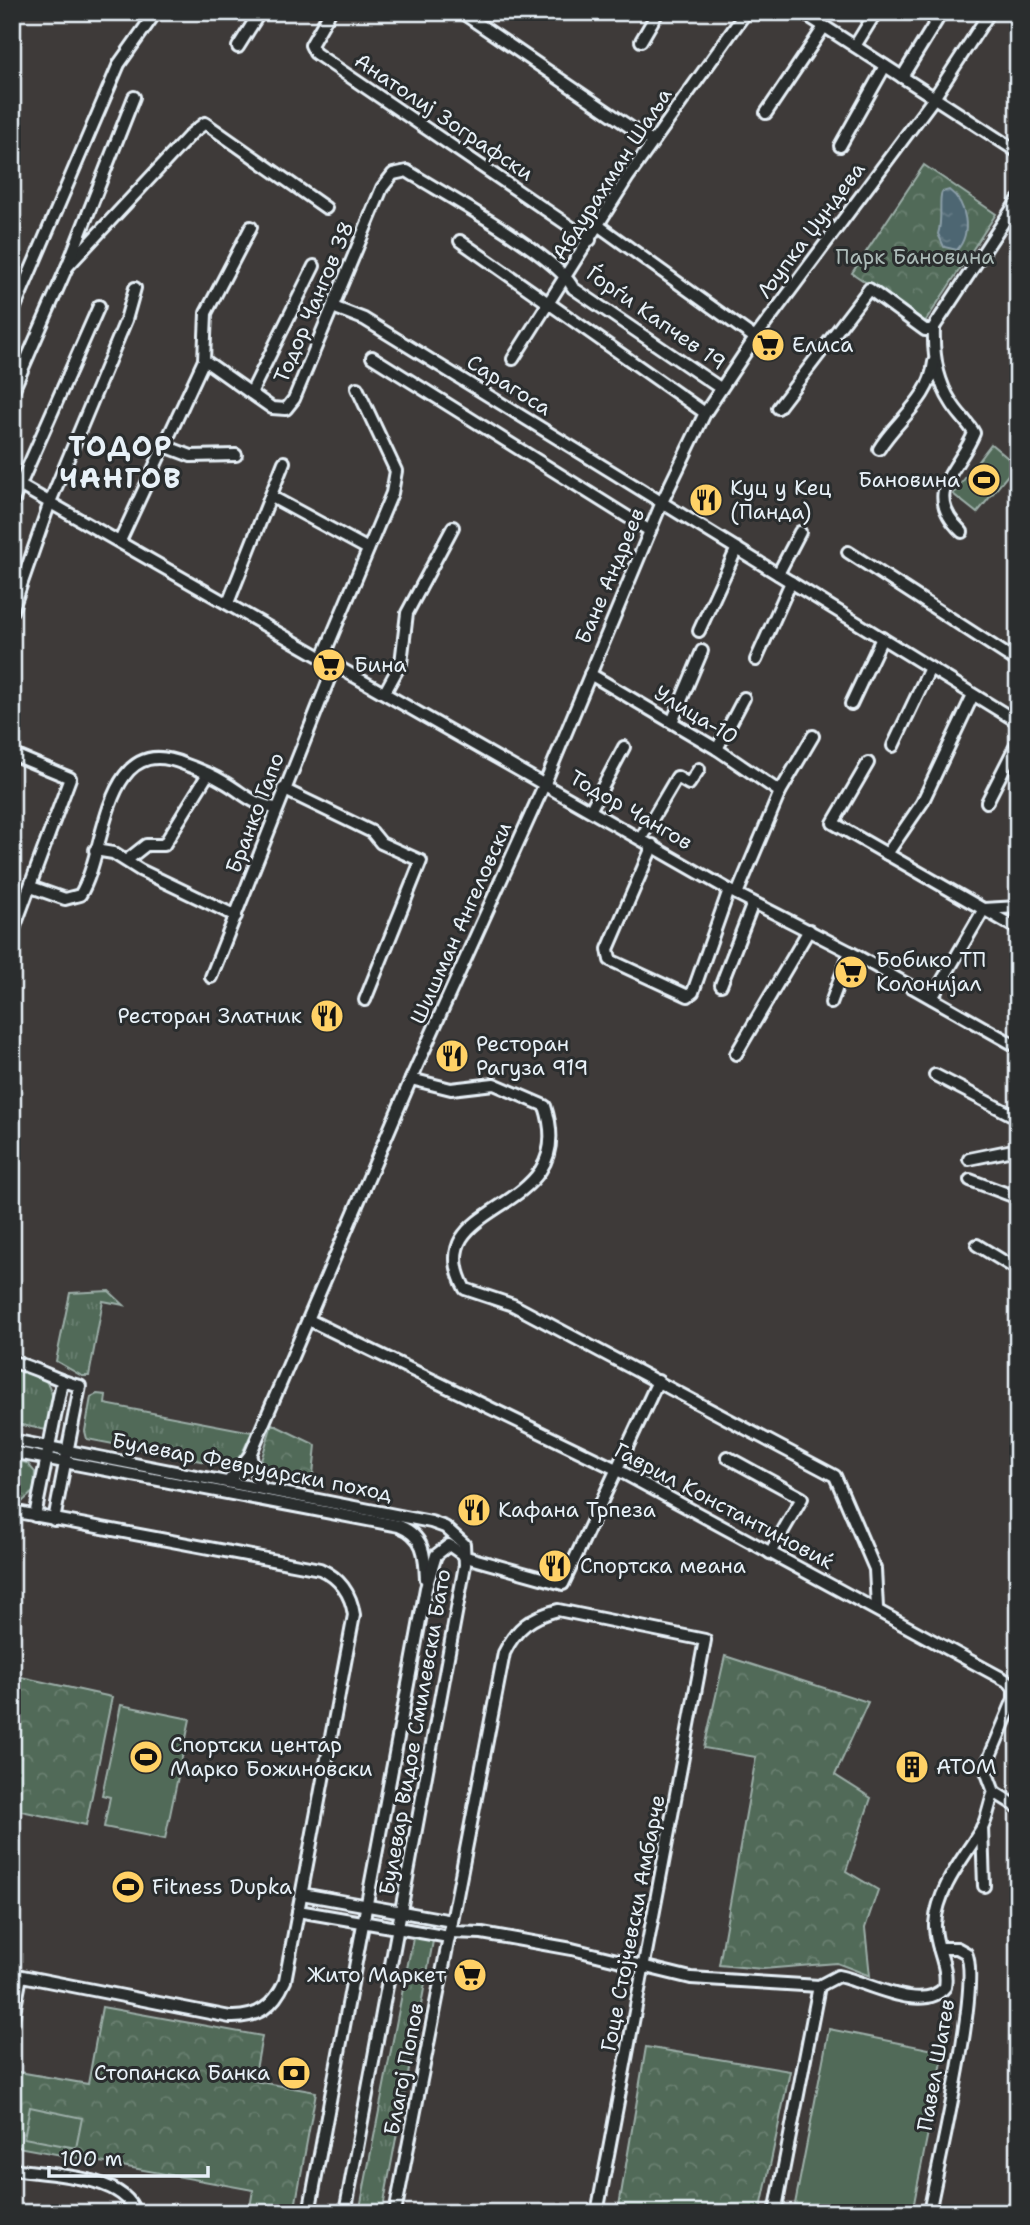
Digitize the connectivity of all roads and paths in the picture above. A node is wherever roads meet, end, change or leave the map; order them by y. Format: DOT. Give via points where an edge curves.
graph roads {
  1 [pos="156,12"];
  2 [pos="260,12"];
  3 [pos="330,12"];
  4 [pos="461,12"];
  5 [pos="658,12"];
  6 [pos="746,12"];
  7 [pos="802,12"];
  8 [pos="876,12"];
  9 [pos="942,12"];
  10 [pos="990,12"];
  11 [pos="824,27"];
  12 [pos="641,41"];
  13 [pos="855,46"];
  14 [pos="239,47"];
  15 [pos="885,66"];
  16 [pos="902,77"];
  17 [pos="134,97"];
  18 [pos="934,97"];
  19 [pos="766,113"];
  20 [pos="652,142"];
  21 [pos="840,146"];
  22 [pos="1018,152"];
  23 [pos="393,174"];
  24 [pos="1018,200"];
  25 [pos="326,208"];
  26 [pos="599,226"];
  27 [pos="251,227"];
  28 [pos="590,240"];
  29 [pos="460,241"];
  30 [pos="67,267"];
  31 [pos="314,267"];
  32 [pos="568,276"];
  33 [pos="135,288"];
  34 [pos="551,304"];
  35 [pos="99,306"];
  36 [pos="333,307"];
  37 [pos="12,314"];
  38 [pos="934,328"];
  39 [pos="755,338"];
  40 [pos="935,356"];
  41 [pos="372,358"];
  42 [pos="513,359"];
  43 [pos="204,360"];
  44 [pos="357,388"];
  45 [pos="720,388"];
  46 [pos="12,393"];
  47 [pos="251,393"];
  48 [pos="778,408"];
  49 [pos="705,413"];
  50 [pos="162,445"];
  51 [pos="879,449"];
  52 [pos="236,455"];
  53 [pos="284,461"];
  54 [pos="16,483"];
  55 [pos="272,497"];
  56 [pos="50,502"];
  57 [pos="662,502"];
  58 [pos="12,503"];
  59 [pos="453,527"];
  60 [pos="650,531"];
  61 [pos="800,532"];
  62 [pos="962,532"];
  63 [pos="120,541"];
  64 [pos="737,548"];
  65 [pos="368,549"];
  66 [pos="848,552"];
  67 [pos="778,574"];
  68 [pos="791,582"];
  69 [pos="228,603"];
  70 [pos="12,611"];
  71 [pos="699,631"];
  72 [pos="882,638"];
  73 [pos="702,651"];
  74 [pos="323,657"];
  75 [pos="757,660"];
  76 [pos="1018,662"];
  77 [pos="335,663"];
  78 [pos="930,668"];
  79 [pos="590,674"];
  80 [pos="385,692"];
  81 [pos="973,695"];
  82 [pos="744,698"];
  83 [pos="850,704"];
  84 [pos="671,722"];
  85 [pos="1018,722"];
  86 [pos="813,736"];
  87 [pos="1018,741"];
  88 [pos="893,746"];
  89 [pos="624,747"];
  90 [pos="717,750"];
  91 [pos="12,754"];
  92 [pos="868,763"];
  93 [pos="699,769"];
  94 [pos="208,774"];
  95 [pos="545,783"];
  96 [pos="283,789"];
  97 [pos="780,792"];
  98 [pos="987,803"];
  99 [pos="275,808"];
  100 [pos="591,809"];
  101 [pos="641,838"];
  102 [pos="653,845"];
  103 [pos="95,849"];
  104 [pos="887,854"];
  105 [pos="127,860"];
  106 [pos="32,887"];
  107 [pos="733,892"];
  108 [pos="753,903"];
  109 [pos="1018,907"];
  110 [pos="984,909"];
  111 [pos="236,916"];
  112 [pos="15,920"];
  113 [pos="1018,929"];
  114 [pos="809,930"];
  115 [pos="12,934"];
  116 [pos="850,952"];
  117 [pos="211,977"];
  118 [pos="720,985"];
  119 [pos="932,998"];
  120 [pos="365,1000"];
  121 [pos="831,1003"];
  122 [pos="1018,1047"];
  123 [pos="736,1054"];
  124 [pos="935,1075"];
  125 [pos="411,1079"];
  126 [pos="1018,1118"];
  127 [pos="1018,1149"];
  128 [pos="969,1159"];
  129 [pos="970,1180"];
  130 [pos="1018,1198"];
  131 [pos="977,1245"];
  132 [pos="1018,1270"];
  133 [pos="309,1320"];
  134 [pos="12,1362"];
  135 [pos="658,1381"];
  136 [pos="62,1382"];
  137 [pos="12,1440"];
  138 [pos="51,1447"];
  139 [pos="12,1452"];
  140 [pos="250,1455"];
  141 [pos="67,1457"];
  142 [pos="727,1457"];
  143 [pos="48,1459"];
  144 [pos="615,1469"];
  145 [pos="228,1482"];
  146 [pos="261,1489"];
  147 [pos="12,1511"];
  148 [pos="35,1516"];
  149 [pos="54,1520"];
  150 [pos="770,1553"];
  151 [pos="466,1557"];
  152 [pos="426,1588"];
  153 [pos="877,1608"];
  154 [pos="994,1792"];
  155 [pos="1018,1807"];
  156 [pos="982,1827"];
  157 [pos="984,1886"];
  158 [pos="302,1894"];
  159 [pos="367,1907"];
  160 [pos="298,1912"];
  161 [pos="401,1914"];
  162 [pos="364,1924"];
  163 [pos="451,1930"];
  164 [pos="398,1931"];
  165 [pos="939,1948"];
  166 [pos="644,1966"];
  167 [pos="17,1975"];
  168 [pos="819,1986"];
  169 [pos="12,2023"];
  170 [pos="12,2169"];
  171 [pos="135,2213"];
  172 [pos="310,2213"];
  173 [pos="345,2213"];
  174 [pos="395,2213"];
  175 [pos="597,2213"];
  176 [pos="775,2213"];
  177 [pos="929,2213"];
  1 -- 37 [label="street" via="119,64"];
  2 -- 14 [label="street"];
  3 -- 28 [label="street, Анатолиј Зографски" via="313,38 315,53"];
  4 -- 20 [label="street"];
  5 -- 12 [label="street"];
  6 -- 20 [label="street, Абдурахман Шаља"];
  7 -- 11 [label="street"];
  8 -- 13 [label="street"];
  9 -- 16 [label="street"];
  10 -- 18 [label="street, Љупка Џундева"];
  11 -- 13 [label="street"];
  11 -- 19 [label="street"];
  13 -- 15 [label="street"];
  15 -- 16 [label="street"];
  15 -- 21 [label="street"];
  16 -- 18 [label="street"];
  17 -- 30 [label="street"];
  18 -- 22 [label="street"];
  18 -- 39 [label="street, Љупка Џундева"];
  20 -- 26 [label="street, Абдурахман Шаља"];
  23 -- 32 [label="street, Ѓорѓи Капчев 19" via="407,171"];
  23 -- 36 [label="street, Тодор Чангов 38" via="382,188"];
  24 -- 38 [label="street"];
  25 -- 30 [label="street" via="205,124"];
  26 -- 28 [label="street, Абдурахман Шаља"];
  26 -- 39 [label="street"];
  27 -- 43 [label="street" via="206,313"];
  28 -- 32 [label="street, Абдурахман Шаља"];
  29 -- 34 [label="street"];
  30 -- 46 [label="street"];
  31 -- 47 [label="street, Тодор Чангов 38"];
  32 -- 34 [label="street, Абдурахман Шаља"];
  32 -- 45 [label="street, Ѓорѓи Капчев 19" via="573,288"];
  33 -- 56 [label="street"];
  34 -- 42 [label="street, Абдурахман Шаља"];
  34 -- 49 [label="street"];
  35 -- 54 [label="street"];
  36 -- 47 [label="street, Тодор Чангов 38" via="286,410 272,408"];
  36 -- 57 [label="street, Сарагоса" via="364,318"];
  38 -- 40 [label="street"];
  38 -- 48 [label="street" via="925,330 869,289"];
  39 -- 45 [label="street, Љупка Џундева"];
  40 -- 51 [label="street" via="926,390"];
  40 -- 62 [label="street" via="950,401 974,433 952,467 944,493 950,520"];
  41 -- 60 [label="street"];
  43 -- 47 [label="street, Тодор Чангов 38"];
  43 -- 50 [label="street"];
  44 -- 65 [label="street" via="396,471 392,493"];
  45 -- 49 [label="street, Бане Андреев"];
  49 -- 57 [label="street, Бане Андреев"];
  50 -- 52 [label="street" via="191,456"];
  50 -- 63 [label="street"];
  53 -- 55 [label="street"];
  54 -- 56 [label="street, Тодор Чангов"];
  54 -- 58 [label="street"];
  55 -- 65 [label="street"];
  55 -- 69 [label="street"];
  56 -- 63 [label="street, Тодор Чангов"];
  56 -- 70 [label="street"];
  57 -- 60 [label="street, Бане Андреев"];
  57 -- 64 [label="street, Сарагоса"];
  59 -- 80 [label="street" via="407,614 401,663"];
  60 -- 79 [label="street, Бане Андреев"];
  61 -- 67 [label="street"];
  63 -- 69 [label="street, Тодор Чангов"];
  64 -- 67 [label="street, Сарагоса"];
  64 -- 71 [label="street"];
  65 -- 74 [label="street"];
  66 -- 76 [label="street"];
  67 -- 68 [label="street, Сарагоса"];
  68 -- 72 [label="street, Сарагоса"];
  68 -- 75 [label="street"];
  69 -- 74 [label="street, Тодор Чангов"];
  72 -- 78 [label="street, Сарагоса"];
  72 -- 83 [label="street"];
  73 -- 84 [label="street"];
  74 -- 77 [label="street, Тодор Чангов"];
  77 -- 80 [label="street, Тодор Чангов"];
  77 -- 96 [label="street, Бранко Гапо"];
  78 -- 81 [label="street, Сарагоса"];
  78 -- 88 [label="street"];
  79 -- 84 [label="street, Улица-10"];
  79 -- 95 [label="street, Бане Андреев"];
  80 -- 95 [label="street, Тодор Чангов"];
  81 -- 85 [label="street, Сарагоса"];
  81 -- 104 [label="street" via="922,803"];
  82 -- 90 [label="street"];
  84 -- 90 [label="street, Улица-10"];
  86 -- 97 [label="street"];
  87 -- 98 [label="street"];
  89 -- 100 [label="street"];
  90 -- 97 [label="street, Улица-10"];
  91 -- 106 [label="street" via="70,778"];
  92 -- 104 [label="street" via="834,823"];
  93 -- 101 [label="street" via="690,784 677,777"];
  94 -- 99 [label="street" via="251,803"];
  94 -- 103 [label="street" via="179,761 140,761 121,779"];
  94 -- 105 [label="street" via="164,845 146,845"];
  95 -- 100 [label="street, Тодор Чангов"];
  95 -- 125 [label="street, Шишман Ангеловски"];
  96 -- 99 [label="street, Бранко Гапо"];
  96 -- 120 [label="street" via="421,861"];
  97 -- 107 [label="street"];
  99 -- 111 [label="street, Бранко Гапо"];
  100 -- 101 [label="street, Тодор Чангов"];
  101 -- 102 [label="street, Тодор Чангов"];
  102 -- 107 [label="street, Тодор Чангов"];
  102 -- 107 [label="street" via="607,955 610,960 688,996"];
  103 -- 105 [label="street"];
  103 -- 106 [label="street" via="83,892 77,897 65,899"];
  104 -- 110 [label="street"];
  105 -- 111 [label="street"];
  106 -- 112 [label="street"];
  107 -- 108 [label="street, Тодор Чангов"];
  108 -- 114 [label="street, Тодор Чангов"];
  108 -- 118 [label="street"];
  109 -- 110 [label="street"];
  110 -- 113 [label="street"];
  110 -- 119 [label="street"];
  111 -- 117 [label="street, Бранко Гапо"];
  112 -- 115 [label="street"];
  114 -- 116 [label="street, Тодор Чангов"];
  114 -- 123 [label="street"];
  116 -- 119 [label="street, Тодор Чангов"];
  116 -- 121 [label="street"];
  119 -- 122 [label="street, Тодор Чангов"];
  124 -- 126 [label="street"];
  125 -- 133 [label="street"];
  125 -- 135 [label="street" via="450,1089 481,1084 506,1087 545,1106 551,1124 552,1139 538,1177 508,1203 470,1225 457,1242 455,1271 465,1289 513,1305"];
  127 -- 128 [label="street"];
  129 -- 130 [label="street"];
  131 -- 132 [label="street"];
  133 -- 140 [label="street"];
  133 -- 144 [label="street, Гаврил Константиновиќ"];
  134 -- 136 [label="street"];
  135 -- 144 [label="street"];
  135 -- 153 [label="street" via="839,1480 875,1569"];
  136 -- 138 [label="street"];
  136 -- 141 [label="street" via="80,1386"];
  137 -- 138 [label="street, Булевар Февруарски поход"];
  138 -- 141 [label="street, Булевар Февруарски поход"];
  138 -- 143 [label="street"];
  139 -- 143 [label="street, Булевар Февруарски поход"];
  140 -- 145 [label="street"];
  140 -- 146 [label="street"];
  141 -- 143 [label="street, Булевар Февруарски поход"];
  141 -- 145 [label="street, Булевар Февруарски поход"];
  141 -- 149 [label="street"];
  141 -- 152 [label="street, Булевар Февруарски поход" via="409,1530 424,1547"];
  142 -- 150 [label="street" via="802,1498"];
  143 -- 148 [label="street"];
  144 -- 150 [label="street, Гаврил Константиновиќ"];
  144 -- 151 [label="street" via="563,1584"];
  145 -- 146 [label="street, Булевар Февруарски поход"];
  146 -- 151 [label="street, Булевар Февруарски поход" via="431,1522 456,1535 464,1544"];
  147 -- 148 [label="street"];
  148 -- 149 [label="street"];
  149 -- 158 [label="street" via="320,1569 346,1591 354,1615"];
  150 -- 153 [label="street, Гаврил Константиновиќ"];
  151 -- 152 [label="street" via="449,1545 441,1549"];
  151 -- 161 [label="street, Булевар Видое Смилевски Бато"];
  152 -- 159 [label="street, Булевар Видое Смилевски Бато"];
  153 -- 154 [label="street, Гаврил Константиновиќ" via="1014,1688 1014,1699 985,1768"];
  154 -- 155 [label="street"];
  154 -- 156 [label="street"];
  156 -- 157 [label="street"];
  156 -- 165 [label="street" via="961,1857 938,1910"];
  158 -- 159 [label="street"];
  158 -- 160 [label="street"];
  159 -- 161 [label="street, Булевар Видое Смилевски Бато"];
  159 -- 162 [label="street, Булевар Видое Смилевски Бато"];
  160 -- 162 [label="street"];
  160 -- 167 [label="street" via="282,1988 272,2003 253,2015 230,2017"];
  161 -- 163 [label="street"];
  161 -- 164 [label="street, Булевар Видое Смилевски Бато"];
  162 -- 164 [label="street"];
  162 -- 172 [label="street, Булевар Видое Смилевски Бато"];
  163 -- 164 [label="street"];
  163 -- 166 [label="street" via="549,1944"];
  163 -- 166 [label="street, Гоце Стојчевски Амбарче" via="504,1653 524,1624 558,1610 705,1640"];
  163 -- 174 [label="street, Благој Попов"];
  164 -- 173 [label="street, Булевар Видое Смилевски Бато"];
  165 -- 168 [label="street" via="946,1979 945,1987 935,1994 891,1994 838,1976"];
  165 -- 177 [label="street, Павел Шатев" via="966,1953 971,1967"];
  166 -- 168 [label="street" via="691,1978"];
  166 -- 175 [label="street, Гоце Стојчевски Амбарче"];
  167 -- 169 [label="street"];
  168 -- 176 [label="street"];
  170 -- 171 [label="street" via="107,2185 124,2194"];
}
